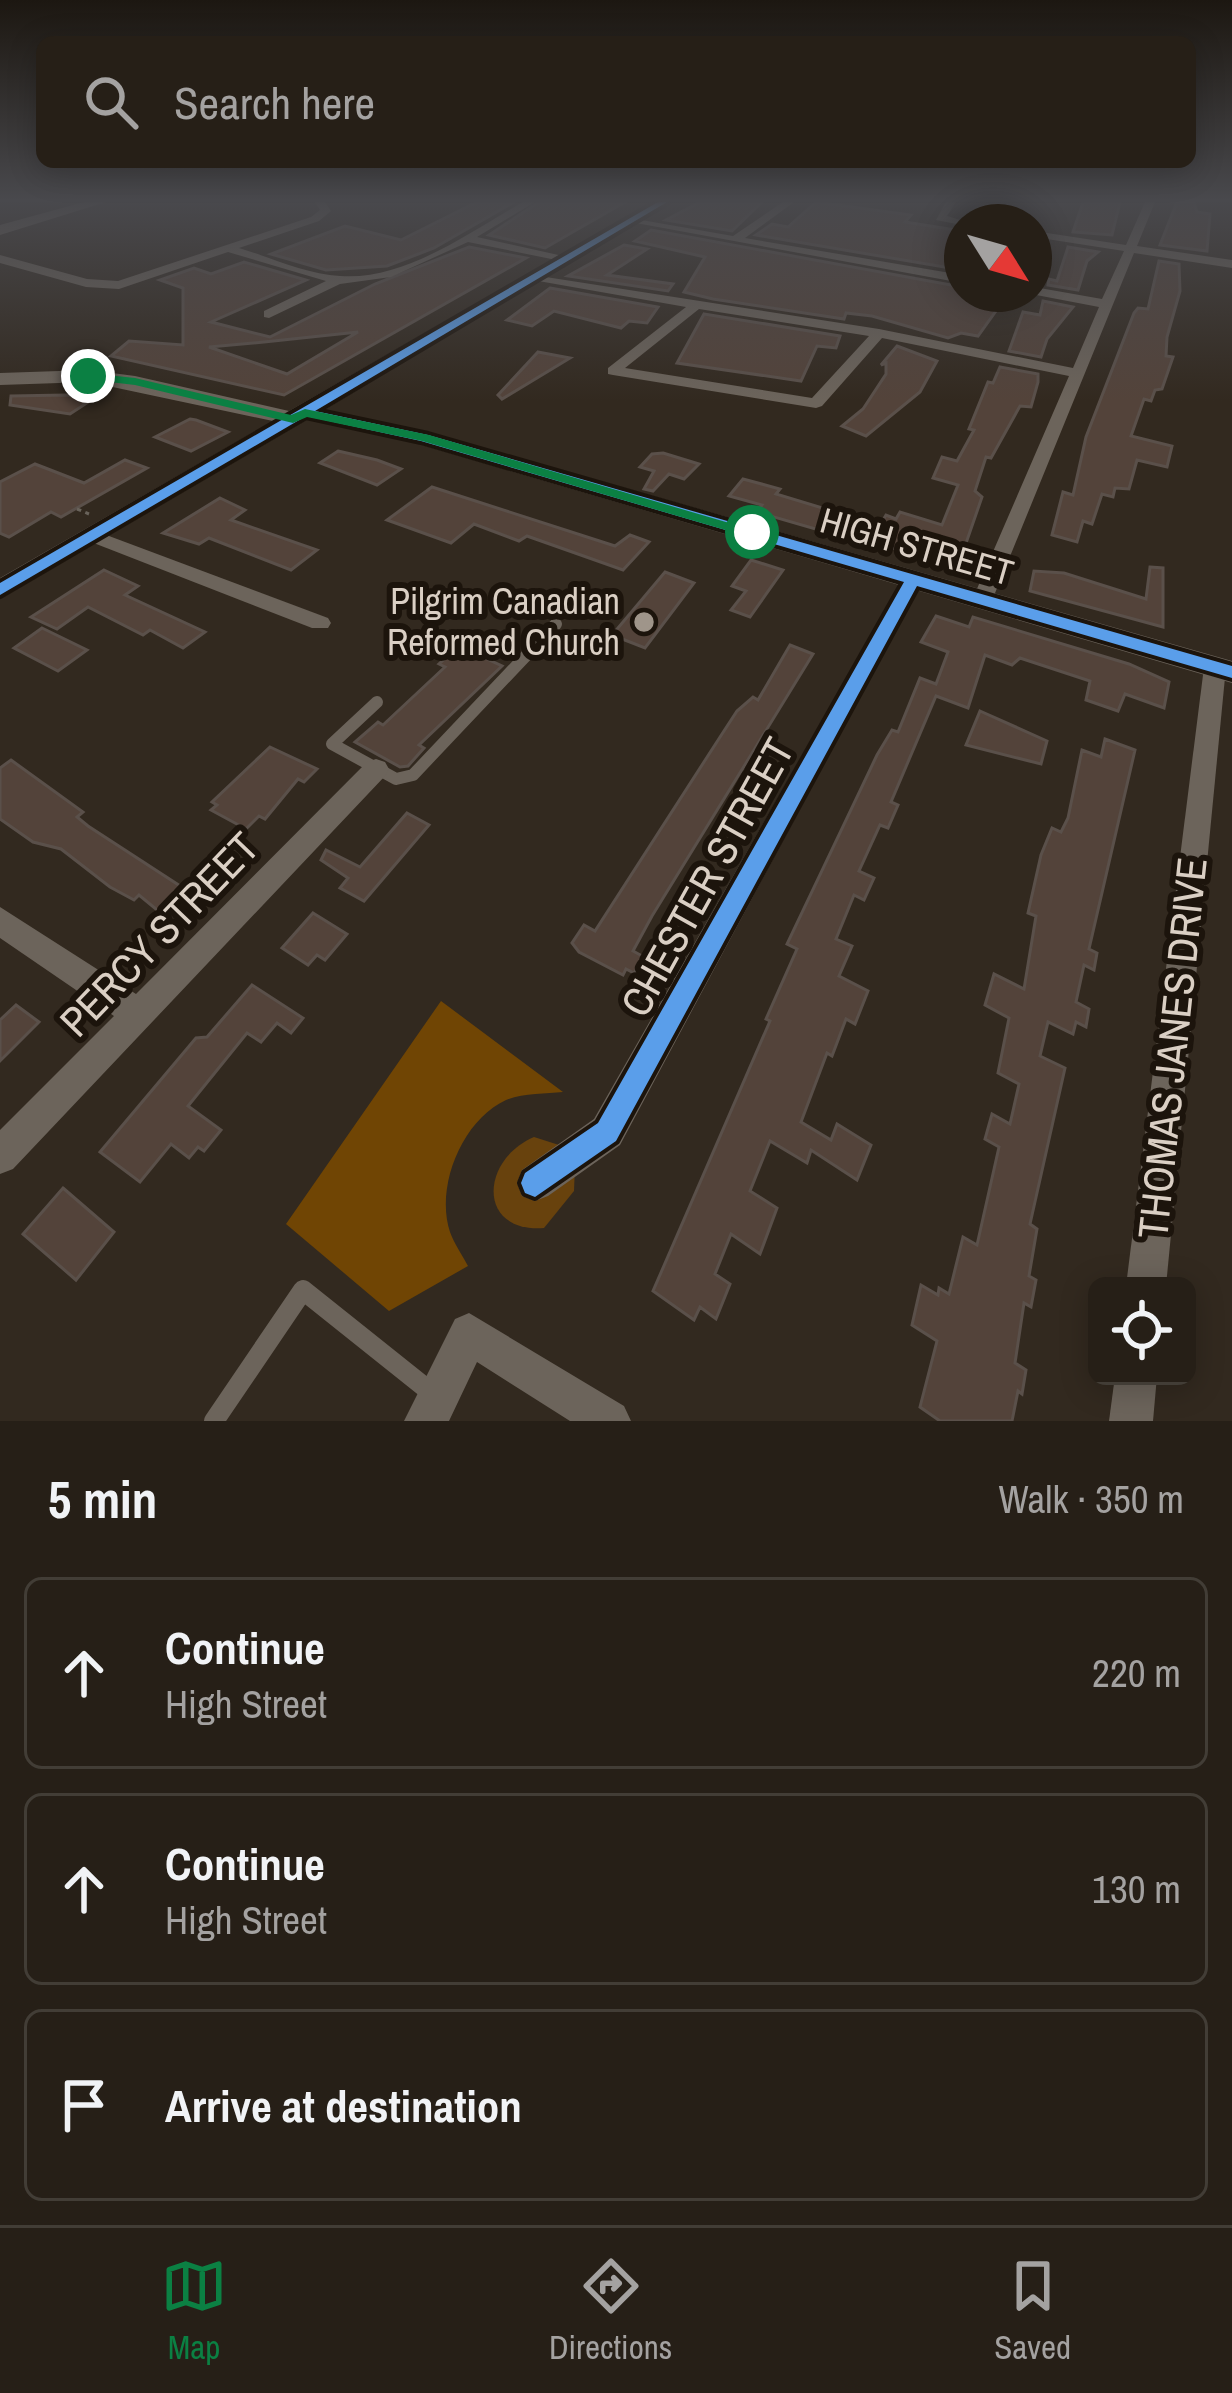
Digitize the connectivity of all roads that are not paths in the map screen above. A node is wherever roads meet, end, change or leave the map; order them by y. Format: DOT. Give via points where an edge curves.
graph roads {
  1 [pos="33,268"];
  2 [pos="173,268"];
  3 [pos="297,268"];
  4 [pos="395,268"];
  5 [pos="549,268"];
  6 [pos="906,268"];
  7 [pos="1122,268"];
  8 [pos="944,275"];
  9 [pos="532,279"];
  10 [pos="338,280"];
  11 [pos="1052,294"];
  12 [pos="1106,304"];
  13 [pos="694,307"];
  14 [pos="269,314"];
  15 [pos="879,333"];
  16 [pos="1078,373"];
  17 [pos="0,379"];
  18 [pos="299,416"];
  19 [pos="93,536"];
  20 [pos="913,579"];
  21 [pos="0,590"];
  22 [pos="983,598"];
  23 [pos="320,623"];
  24 [pos="556,624"];
  25 [pos="1223,669"];
  26 [pos="377,702"];
  27 [pos="376,769"];
  28 [pos="0,921"];
  29 [pos="140,1015"];
  30 [pos="0,1156"];
  31 [pos="535,1183"];
  32 [pos="1147,1277"];
  33 [pos="1135,1385"];
  34 [pos="432,1409"];
  35 [pos="214,1421"];
  36 [pos="609,1421"];
  37 [pos="1130,1421"];
  1 -- 2 [label="street" via="119,285"];
  3 -- 10 [label="street"];
  4 -- 10 [label="street"];
  5 -- 9 [label="street"];
  6 -- 8 [label="street"];
  7 -- 12 [label="street"];
  9 -- 13 [label="street"];
  9 -- 18 [label="street"];
  10 -- 14 [label="street"];
  11 -- 12 [label="street"];
  12 -- 16 [label="street"];
  13 -- 15 [label="street"];
  13 -- 15 [label="street" via="614,371 816,403"];
  15 -- 16 [label="street"];
  16 -- 22 [label="street"];
  17 -- 18 [label="street, HIGH STREET" via="88,376"];
  18 -- 19 [label="street"];
  18 -- 20 [label="street, HIGH STREET" via="424,438"];
  19 -- 21 [label="street"];
  19 -- 23 [label="street"];
  20 -- 22 [label="street, HIGH STREET"];
  20 -- 31 [label="street, CHESTER STREET" via="607,1132"];
  22 -- 25 [label="street, HIGH STREET"];
  24 -- 27 [label="lane" via="412,775 396,779"];
  25 -- 32 [label="street, THOMAS JANES DRIVE"];
  26 -- 27 [label="lane" via="332,744"];
  27 -- 29 [label="street, PERCY STREET"];
  28 -- 29 [label="street"];
  29 -- 30 [label="street, PERCY STREET"];
  33 -- 37 [label="street"];
  34 -- 35 [label="lane" via="303,1290"];
  34 -- 36 [label="street" via="469,1333"];
}
